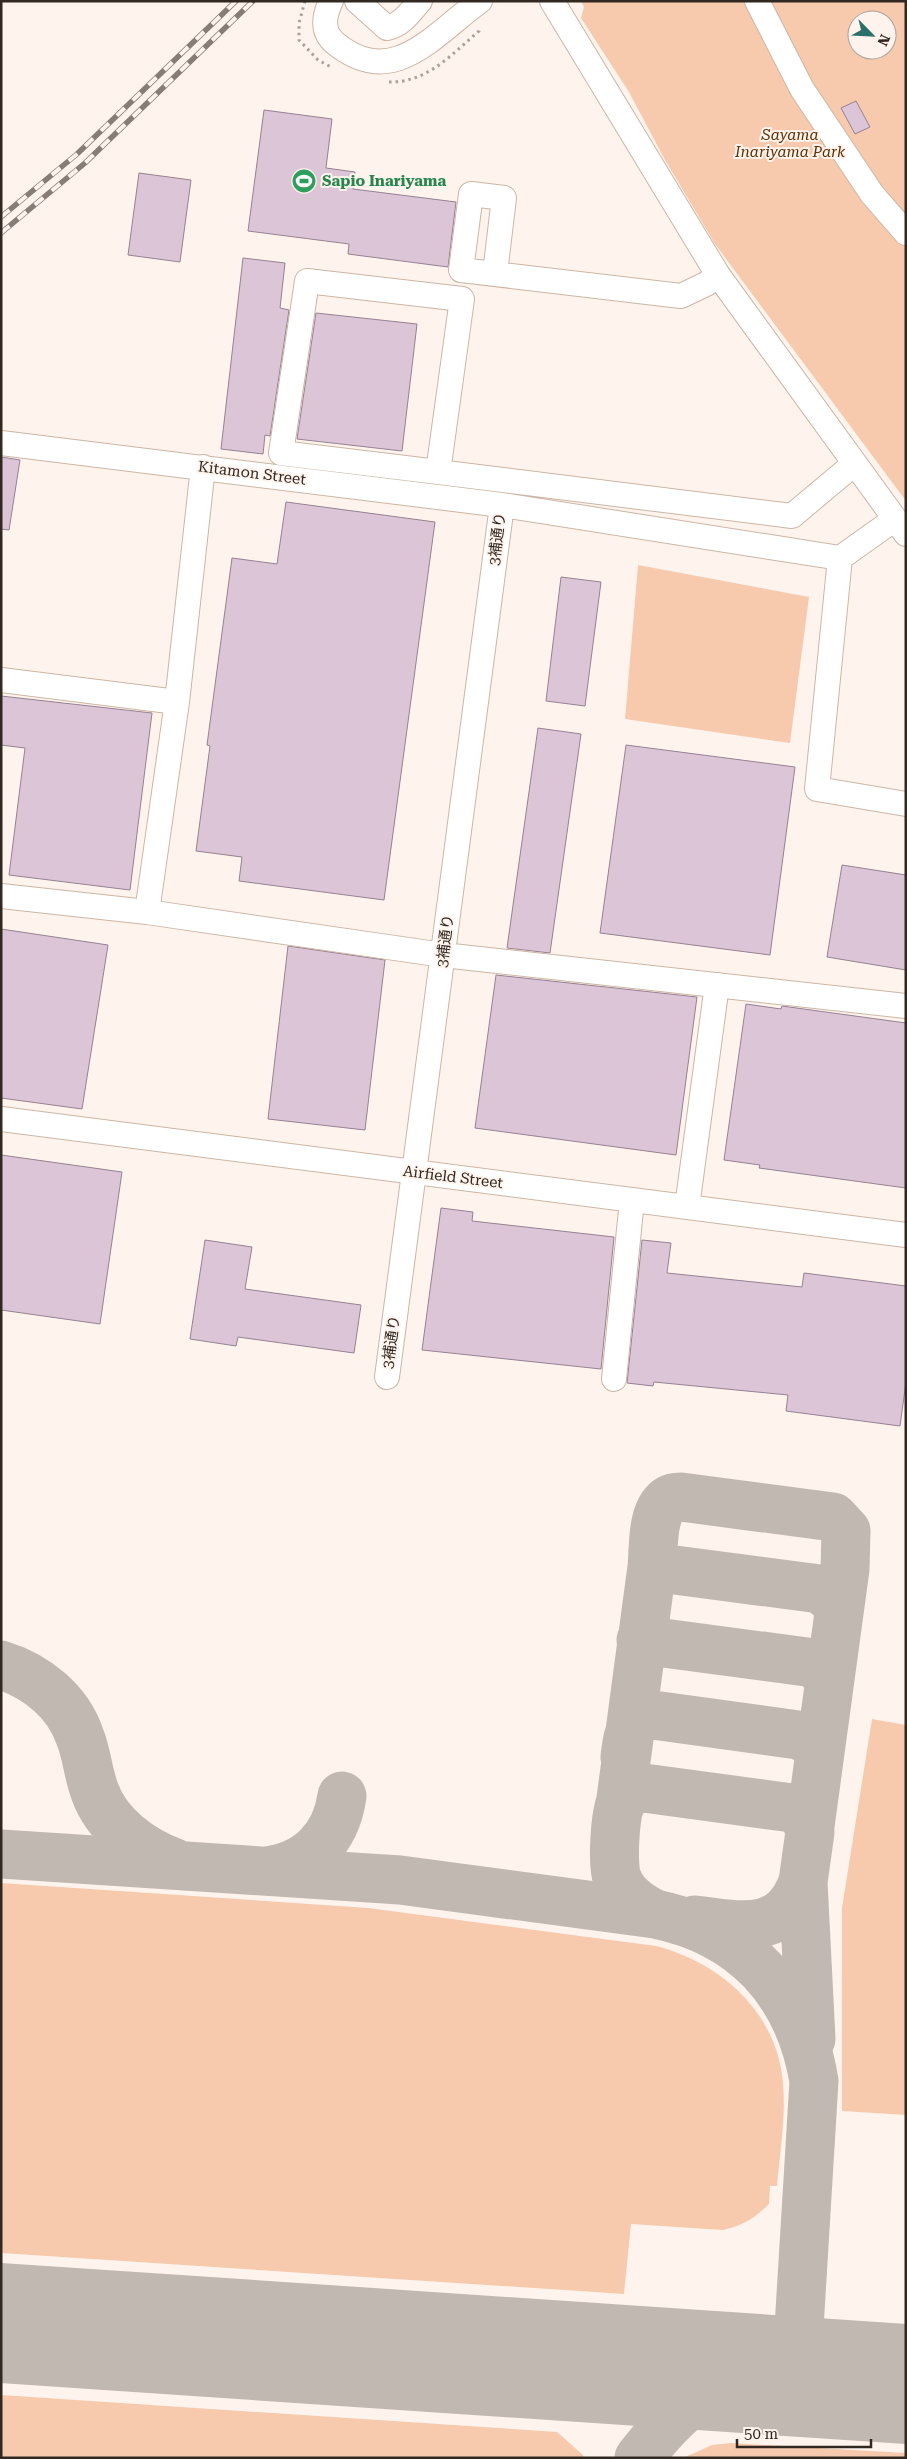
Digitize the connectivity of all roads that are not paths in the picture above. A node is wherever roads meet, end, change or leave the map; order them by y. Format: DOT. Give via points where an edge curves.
graph roads {
  1 [pos="331,1"];
  2 [pos="357,1"];
  3 [pos="420,1"];
  4 [pos="480,1"];
  5 [pos="757,1"];
  6 [pos="555,2"];
  7 [pos="906,233"];
  8 [pos="495,273"];
  9 [pos="718,275"];
  10 [pos="1,443"];
  11 [pos="854,464"];
  12 [pos="203,467"];
  13 [pos="438,472"];
  14 [pos="502,505"];
  15 [pos="900,526"];
  16 [pos="840,558"];
  17 [pos="1,680"];
  18 [pos="177,702"];
  19 [pos="906,804"];
  20 [pos="1,896"];
  21 [pos="147,912"];
  22 [pos="443,955"];
  23 [pos="717,985"];
  24 [pos="906,1006"];
  25 [pos="1,1118"];
  26 [pos="414,1172"];
  27 [pos="632,1200"];
  28 [pos="687,1207"];
  29 [pos="906,1235"];
  30 [pos="387,1376"];
  31 [pos="614,1379"];
  1 -- 4 [label="street" via="324,27 331,40 344,50 374,61 396,61 418,50"];
  2 -- 3 [label="street" via="387,28 402,22"];
  5 -- 7 [label="street" via="802,89 872,194"];
  6 -- 9 [label="street"];
  8 -- 9 [label="street" via="681,296"];
  9 -- 11 [label="street"];
  10 -- 12 [label="street, Kitamon Street"];
  11 -- 13 [label="street" via="792,516"];
  11 -- 15 [label="street"];
  12 -- 14 [label="street, Kitamon Street"];
  12 -- 18 [label="street"];
  13 -- 13 [label="street" via="281,453 307,281 462,299"];
  14 -- 16 [label="street, Kitamon Street"];
  14 -- 22 [label="street, 3補通り"];
  15 -- 16 [label="street"];
  16 -- 19 [label="street" via="817,789"];
  17 -- 18 [label="street"];
  18 -- 21 [label="street"];
  20 -- 21 [label="street"];
  21 -- 22 [label="street"];
  22 -- 23 [label="street"];
  22 -- 26 [label="street, 3補通り"];
  23 -- 24 [label="street"];
  23 -- 28 [label="street"];
  25 -- 26 [label="street, Airfield Street"];
  26 -- 27 [label="street, Airfield Street"];
  26 -- 30 [label="street, 3補通り"];
  27 -- 28 [label="street, Airfield Street"];
  27 -- 31 [label="street"];
  28 -- 29 [label="street, Airfield Street"];
}
